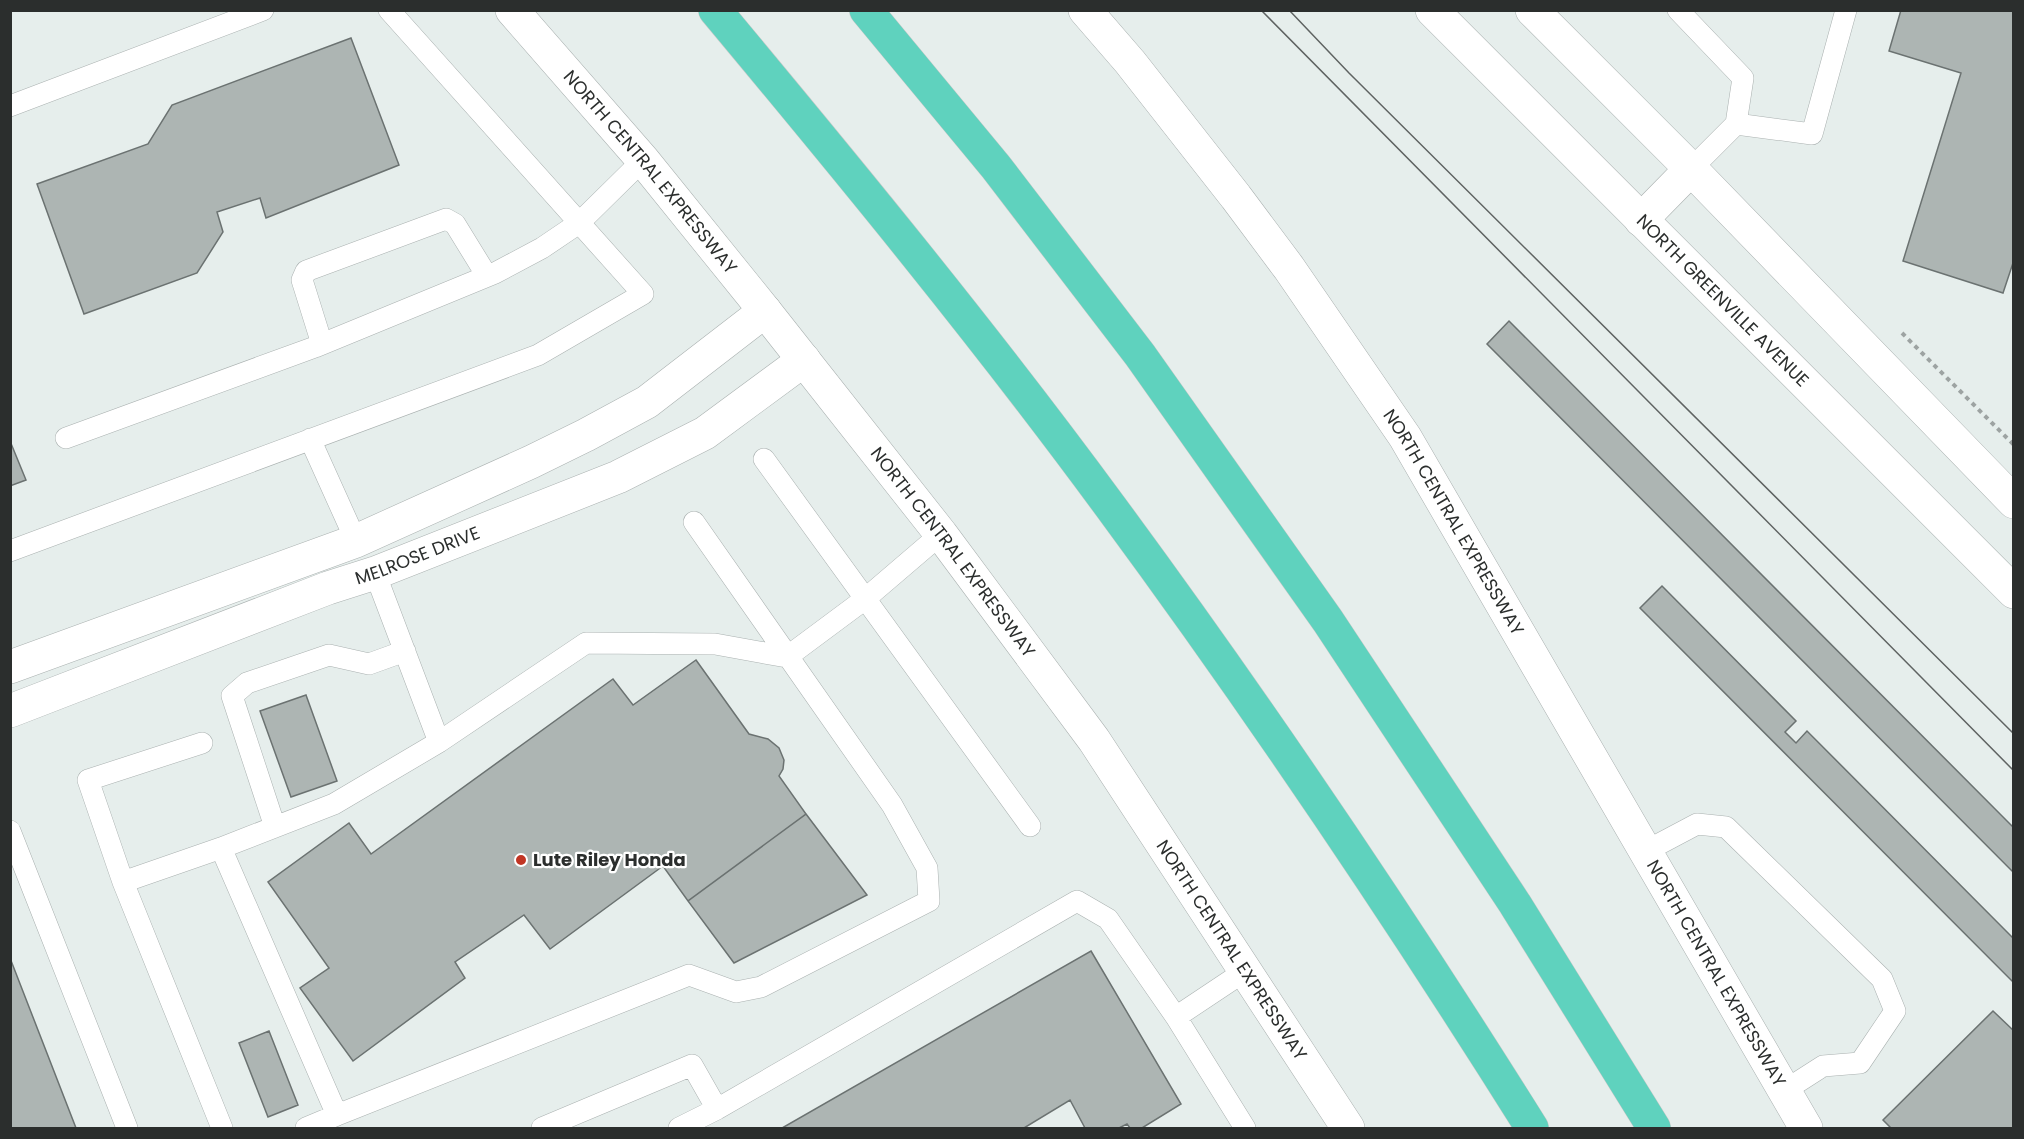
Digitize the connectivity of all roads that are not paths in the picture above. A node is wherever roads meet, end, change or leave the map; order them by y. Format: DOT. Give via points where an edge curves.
graph roads {
  1 [pos="263,10"];
  2 [pos="388,10"];
  3 [pos="512,10"];
  4 [pos="715,10"];
  5 [pos="866,10"];
  6 [pos="1085,10"];
  7 [pos="1432,10"];
  8 [pos="1532,10"];
  9 [pos="1678,10"];
  10 [pos="1846,10"];
  11 [pos="10,106"];
  12 [pos="1736,124"];
  13 [pos="643,160"];
  14 [pos="1691,169"];
  15 [pos="1641,220"];
  16 [pos="579,223"];
  17 [pos="487,276"];
  18 [pos="765,311"];
  19 [pos="322,344"];
  20 [pos="804,360"];
  21 [pos="66,438"];
  22 [pos="310,439"];
  23 [pos="764,459"];
  24 [pos="2013,502"];
  25 [pos="694,522"];
  26 [pos="941,534"];
  27 [pos="356,540"];
  28 [pos="10,551"];
  29 [pos="375,573"];
  30 [pos="2013,592"];
  31 [pos="865,599"];
  32 [pos="405,651"];
  33 [pos="787,657"];
  34 [pos="10,667"];
  35 [pos="10,711"];
  36 [pos="440,742"];
  37 [pos="202,743"];
  38 [pos="1030,826"];
  39 [pos="276,827"];
  40 [pos="10,831"];
  41 [pos="221,848"];
  42 [pos="1646,850"];
  43 [pos="123,882"];
  44 [pos="1245,970"];
  45 [pos="1176,1017"];
  46 [pos="1784,1091"];
  47 [pos="717,1109"];
  48 [pos="337,1115"];
  49 [pos="1237,1126"];
  50 [pos="127,1128"];
  51 [pos="222,1128"];
  52 [pos="306,1128"];
  53 [pos="542,1128"];
  54 [pos="680,1128"];
  55 [pos="1348,1128"];
  56 [pos="1532,1128"];
  57 [pos="1654,1128"];
  58 [pos="1806,1128"];
  1 -- 11 [label="lane"];
  2 -- 16 [label="lane"];
  3 -- 13 [label="main road, NORTH CENTRAL EXPRESSWAY"];
  4 -- 56 [label="highway" via="953,300 1176,596 1400,921"];
  5 -- 57 [label="highway" via="996,167 1140,355 1328,621 1515,903"];
  6 -- 42 [label="main road, NORTH CENTRAL EXPRESSWAY" via="1236,197 1405,436"];
  7 -- 15 [label="main road, NORTH GREENVILLE AVENUE"];
  8 -- 14 [label="main road"];
  9 -- 12 [label="lane" via="1743,78"];
  10 -- 12 [label="lane" via="1812,134"];
  12 -- 14 [label="lane"];
  13 -- 16 [label="lane"];
  13 -- 18 [label="main road, NORTH CENTRAL EXPRESSWAY"];
  14 -- 15 [label="main road"];
  14 -- 24 [label="main road"];
  15 -- 30 [label="main road, NORTH GREENVILLE AVENUE"];
  16 -- 17 [label="lane" via="542,248"];
  16 -- 22 [label="lane" via="643,294 538,355"];
  17 -- 19 [label="lane"];
  17 -- 19 [label="lane" via="455,224 446,219 306,271 302,280"];
  18 -- 20 [label="main road, NORTH CENTRAL EXPRESSWAY"];
  18 -- 27 [label="main road, MELROSE DRIVE" via="647,402 531,462"];
  19 -- 21 [label="lane"];
  20 -- 26 [label="main road, NORTH CENTRAL EXPRESSWAY"];
  20 -- 29 [label="main road, MELROSE DRIVE" via="705,433 618,477"];
  22 -- 27 [label="lane"];
  22 -- 28 [label="lane"];
  23 -- 31 [label="lane"];
  25 -- 33 [label="lane"];
  26 -- 31 [label="lane"];
  26 -- 44 [label="main road, NORTH CENTRAL EXPRESSWAY" via="1094,740"];
  27 -- 29 [label="main road"];
  27 -- 34 [label="main road, MELROSE DRIVE"];
  29 -- 32 [label="lane"];
  29 -- 35 [label="main road, MELROSE DRIVE"];
  31 -- 33 [label="lane"];
  31 -- 38 [label="lane"];
  32 -- 36 [label="lane"];
  32 -- 39 [label="lane" via="369,664 329,655 247,683 232,696"];
  33 -- 36 [label="lane" via="715,644 586,643"];
  33 -- 48 [label="lane" via="892,805 927,868 929,901 760,987 736,992 689,975"];
  36 -- 39 [label="lane" via="334,804"];
  37 -- 43 [label="lane" via="88,780"];
  39 -- 41 [label="lane"];
  40 -- 50 [label="lane"];
  41 -- 43 [label="lane"];
  41 -- 48 [label="lane"];
  42 -- 46 [label="main road, NORTH CENTRAL EXPRESSWAY"];
  42 -- 46 [label="lane" via="1696,824 1726,827 1882,979 1895,1011 1860,1063 1823,1066"];
  43 -- 51 [label="lane"];
  44 -- 45 [label="lane"];
  44 -- 55 [label="main road, NORTH CENTRAL EXPRESSWAY"];
  45 -- 47 [label="lane" via="1108,919 1077,901"];
  45 -- 49 [label="lane"];
  46 -- 58 [label="main road, NORTH CENTRAL EXPRESSWAY"];
  47 -- 53 [label="lane" via="692,1065"];
  47 -- 54 [label="lane"];
  48 -- 52 [label="lane"];
}
